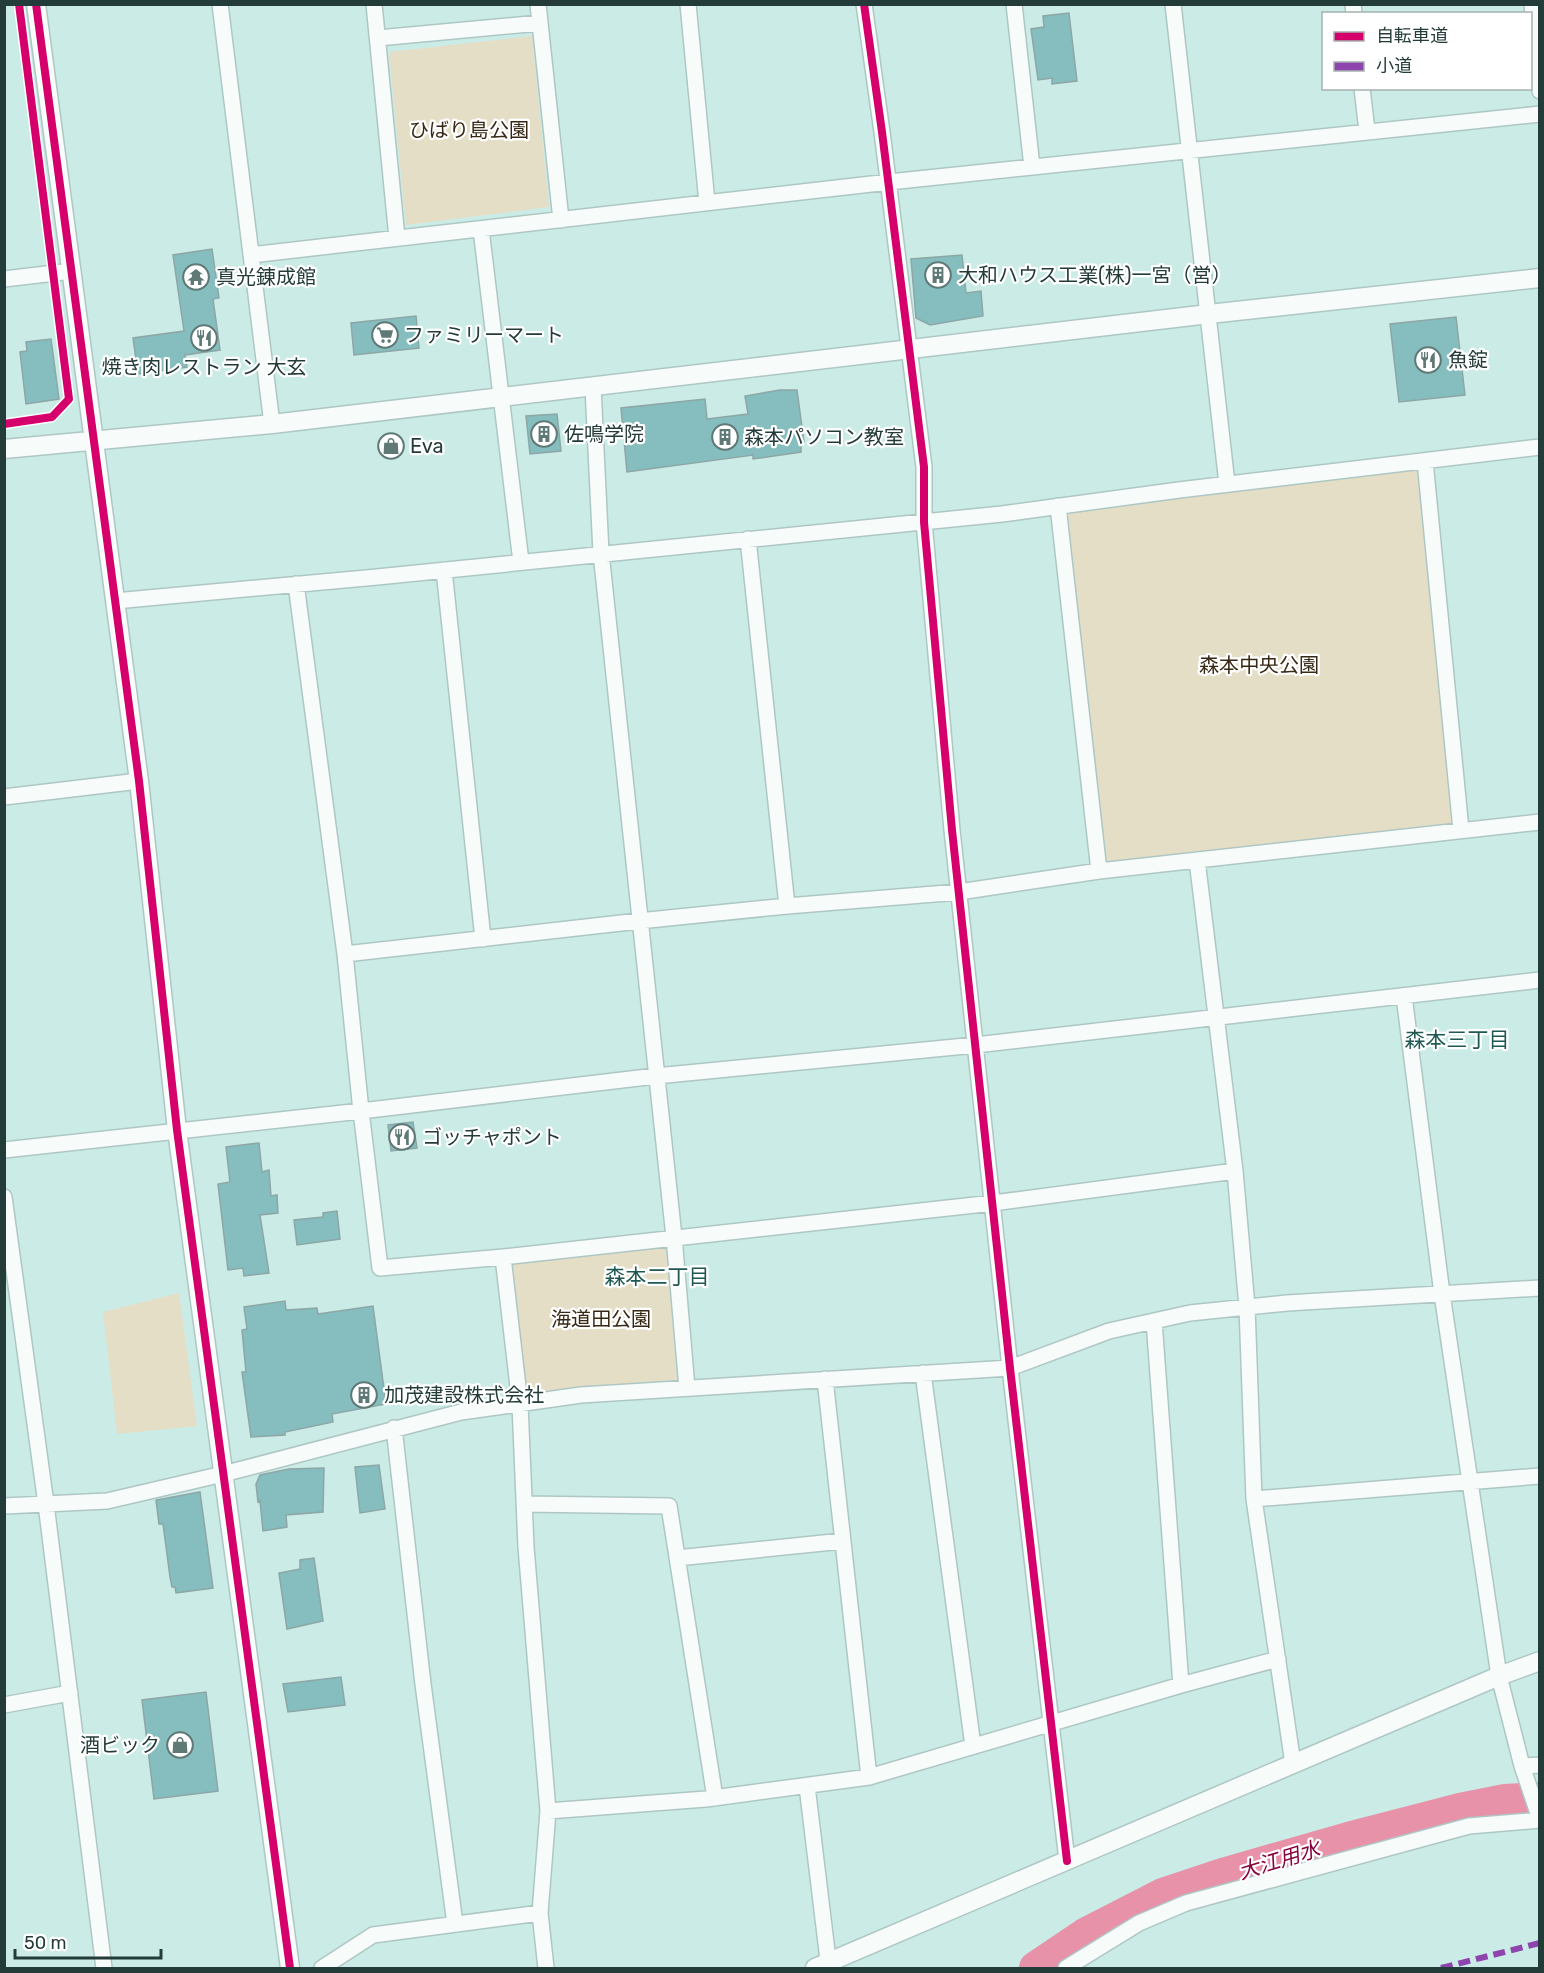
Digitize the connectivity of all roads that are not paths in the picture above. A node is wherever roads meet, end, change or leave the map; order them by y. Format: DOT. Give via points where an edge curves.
graph roads {
  1 [pos="36,4"];
  2 [pos="220,4"];
  3 [pos="374,4"];
  4 [pos="538,4"];
  5 [pos="688,4"];
  6 [pos="864,4"];
  7 [pos="1014,4"];
  8 [pos="1173,4"];
  9 [pos="1533,4"];
  10 [pos="540,23"];
  11 [pos="378,38"];
  12 [pos="1362,90"];
  13 [pos="1539,91"];
  14 [pos="1539,114"];
  15 [pos="1367,131"];
  16 [pos="1189,151"];
  17 [pos="1032,167"];
  18 [pos="889,182"];
  19 [pos="707,203"];
  20 [pos="561,220"];
  21 [pos="482,229"];
  22 [pos="397,238"];
  23 [pos="251,255"];
  24 [pos="72,271"];
  25 [pos="1539,278"];
  26 [pos="4,279"];
  27 [pos="1209,314"];
  28 [pos="909,349"];
  29 [pos="593,387"];
  30 [pos="503,398"];
  31 [pos="272,424"];
  32 [pos="94,440"];
  33 [pos="1539,447"];
  34 [pos="4,449"];
  35 [pos="1425,461"];
  36 [pos="1227,484"];
  37 [pos="1058,506"];
  38 [pos="924,522"];
  39 [pos="747,539"];
  40 [pos="601,553"];
  41 [pos="521,562"];
  42 [pos="444,570"];
  43 [pos="296,584"];
  44 [pos="115,601"];
  45 [pos="139,781"];
  46 [pos="4,796"];
  47 [pos="1539,822"];
  48 [pos="1461,830"];
  49 [pos="1197,860"];
  50 [pos="1099,871"];
  51 [pos="959,892"];
  52 [pos="787,906"];
  53 [pos="639,921"];
  54 [pos="483,939"];
  55 [pos="345,954"];
  56 [pos="1539,980"];
  57 [pos="1404,996"];
  58 [pos="1216,1017"];
  59 [pos="976,1045"];
  60 [pos="656,1076"];
  61 [pos="361,1111"];
  62 [pos="177,1130"];
  63 [pos="4,1150"];
  64 [pos="1235,1171"];
  65 [pos="4,1197"];
  66 [pos="993,1203"];
  67 [pos="674,1237"];
  68 [pos="503,1257"];
  69 [pos="1539,1288"];
  70 [pos="1442,1294"];
  71 [pos="1247,1307"];
  72 [pos="1154,1321"];
  73 [pos="1010,1368"];
  74 [pos="923,1373"];
  75 [pos="825,1379"];
  76 [pos="687,1388"];
  77 [pos="520,1404"];
  78 [pos="394,1428"];
  79 [pos="222,1474"];
  80 [pos="1539,1476"];
  81 [pos="1470,1481"];
  82 [pos="1254,1499"];
  83 [pos="46,1504"];
  84 [pos="524,1504"];
  85 [pos="4,1506"];
  86 [pos="843,1541"];
  87 [pos="677,1558"];
  88 [pos="1278,1659"];
  89 [pos="1539,1661"];
  90 [pos="1499,1676"];
  91 [pos="1180,1685"];
  92 [pos="70,1693"];
  93 [pos="4,1705"];
  94 [pos="1050,1723"];
  95 [pos="973,1746"];
  96 [pos="1293,1764"];
  97 [pos="1539,1765"];
  98 [pos="1524,1771"];
  99 [pos="869,1777"];
  100 [pos="807,1786"];
  101 [pos="715,1798"];
  102 [pos="548,1811"];
  103 [pos="1539,1818"];
  104 [pos="1067,1861"];
  105 [pos="540,1913"];
  106 [pos="455,1924"];
  107 [pos="824,1967"];
  108 [pos="104,1968"];
  109 [pos="290,1968"];
  110 [pos="322,1968"];
  111 [pos="546,1968"];
  112 [pos="1066,1968"];
  1 -- 24 [label="street"];
  2 -- 23 [label="street"];
  3 -- 11 [label="street"];
  4 -- 10 [label="street"];
  5 -- 19 [label="street"];
  6 -- 18 [label="street"];
  7 -- 17 [label="street"];
  8 -- 16 [label="street"];
  9 -- 13 [label="street"];
  10 -- 11 [label="street"];
  10 -- 20 [label="street"];
  11 -- 22 [label="street"];
  12 -- 15 [label="street"];
  14 -- 15 [label="street"];
  15 -- 16 [label="street"];
  16 -- 17 [label="street"];
  16 -- 27 [label="street"];
  17 -- 18 [label="street"];
  18 -- 19 [label="street"];
  18 -- 28 [label="street"];
  19 -- 20 [label="street"];
  20 -- 21 [label="street"];
  21 -- 22 [label="street"];
  21 -- 30 [label="street"];
  22 -- 23 [label="street"];
  23 -- 31 [label="street"];
  24 -- 26 [label="street"];
  24 -- 32 [label="street"];
  25 -- 27 [label="street"];
  27 -- 28 [label="street"];
  27 -- 36 [label="street"];
  28 -- 29 [label="street"];
  28 -- 38 [label="street" via="924,466"];
  29 -- 30 [label="street"];
  29 -- 40 [label="street"];
  30 -- 31 [label="street"];
  30 -- 41 [label="street"];
  31 -- 32 [label="street"];
  32 -- 34 [label="street"];
  32 -- 44 [label="street"];
  33 -- 35 [label="street"];
  35 -- 36 [label="street"];
  35 -- 48 [label="street"];
  36 -- 37 [label="street"];
  37 -- 38 [label="street"];
  37 -- 50 [label="street"];
  38 -- 39 [label="street"];
  38 -- 51 [label="street"];
  39 -- 40 [label="street"];
  39 -- 52 [label="street"];
  40 -- 41 [label="street"];
  40 -- 53 [label="street"];
  41 -- 42 [label="street"];
  42 -- 43 [label="street"];
  42 -- 54 [label="street"];
  43 -- 44 [label="street"];
  43 -- 55 [label="street"];
  44 -- 45 [label="street"];
  45 -- 46 [label="street"];
  45 -- 62 [label="street"];
  47 -- 48 [label="street"];
  48 -- 49 [label="street"];
  49 -- 50 [label="street"];
  49 -- 58 [label="street"];
  50 -- 51 [label="street"];
  51 -- 52 [label="street"];
  51 -- 59 [label="street"];
  52 -- 53 [label="street"];
  53 -- 54 [label="street"];
  53 -- 60 [label="street"];
  54 -- 55 [label="street"];
  55 -- 61 [label="street"];
  56 -- 57 [label="street"];
  57 -- 58 [label="street"];
  57 -- 70 [label="street"];
  58 -- 59 [label="street"];
  58 -- 64 [label="street"];
  59 -- 60 [label="street"];
  59 -- 66 [label="street"];
  60 -- 61 [label="street"];
  60 -- 67 [label="street"];
  61 -- 62 [label="street"];
  61 -- 68 [label="street" via="380,1268"];
  62 -- 63 [label="street"];
  62 -- 79 [label="street"];
  64 -- 66 [label="street"];
  64 -- 71 [label="street"];
  65 -- 83 [label="street"];
  66 -- 67 [label="street"];
  66 -- 73 [label="street"];
  67 -- 68 [label="street"];
  67 -- 76 [label="street"];
  68 -- 77 [label="street"];
  69 -- 70 [label="street"];
  70 -- 71 [label="street"];
  70 -- 81 [label="street"];
  71 -- 72 [label="street"];
  71 -- 82 [label="street"];
  72 -- 73 [label="street" via="1109,1331"];
  72 -- 91 [label="street"];
  73 -- 74 [label="street"];
  73 -- 94 [label="street"];
  74 -- 75 [label="street"];
  74 -- 95 [label="street"];
  75 -- 76 [label="street"];
  75 -- 86 [label="street"];
  76 -- 77 [label="street" via="581,1395"];
  77 -- 78 [label="street" via="461,1412"];
  77 -- 84 [label="street"];
  78 -- 79 [label="street"];
  78 -- 106 [label="street"];
  79 -- 83 [label="street" via="107,1501"];
  79 -- 109 [label="street"];
  80 -- 81 [label="street"];
  81 -- 82 [label="street"];
  81 -- 90 [label="street"];
  82 -- 88 [label="street"];
  83 -- 85 [label="street"];
  83 -- 92 [label="street"];
  84 -- 87 [label="street" via="669,1506"];
  84 -- 102 [label="street"];
  86 -- 87 [label="street"];
  86 -- 99 [label="street"];
  87 -- 101 [label="street"];
  88 -- 91 [label="street"];
  88 -- 96 [label="street"];
  89 -- 90 [label="street"];
  90 -- 96 [label="street"];
  90 -- 98 [label="street"];
  91 -- 94 [label="street"];
  92 -- 93 [label="street"];
  92 -- 108 [label="street"];
  94 -- 95 [label="street"];
  94 -- 104 [label="street"];
  95 -- 99 [label="street"];
  96 -- 104 [label="street"];
  97 -- 98 [label="street"];
  98 -- 103 [label="street"];
  99 -- 100 [label="street"];
  100 -- 101 [label="street"];
  100 -- 107 [label="street"];
  101 -- 102 [label="street"];
  102 -- 105 [label="street"];
  103 -- 112 [label="street" via="1469,1826 1186,1903 1138,1923"];
  104 -- 107 [label="street"];
  105 -- 106 [label="street"];
  105 -- 111 [label="street"];
  106 -- 110 [label="street" via="373,1935"];
}
